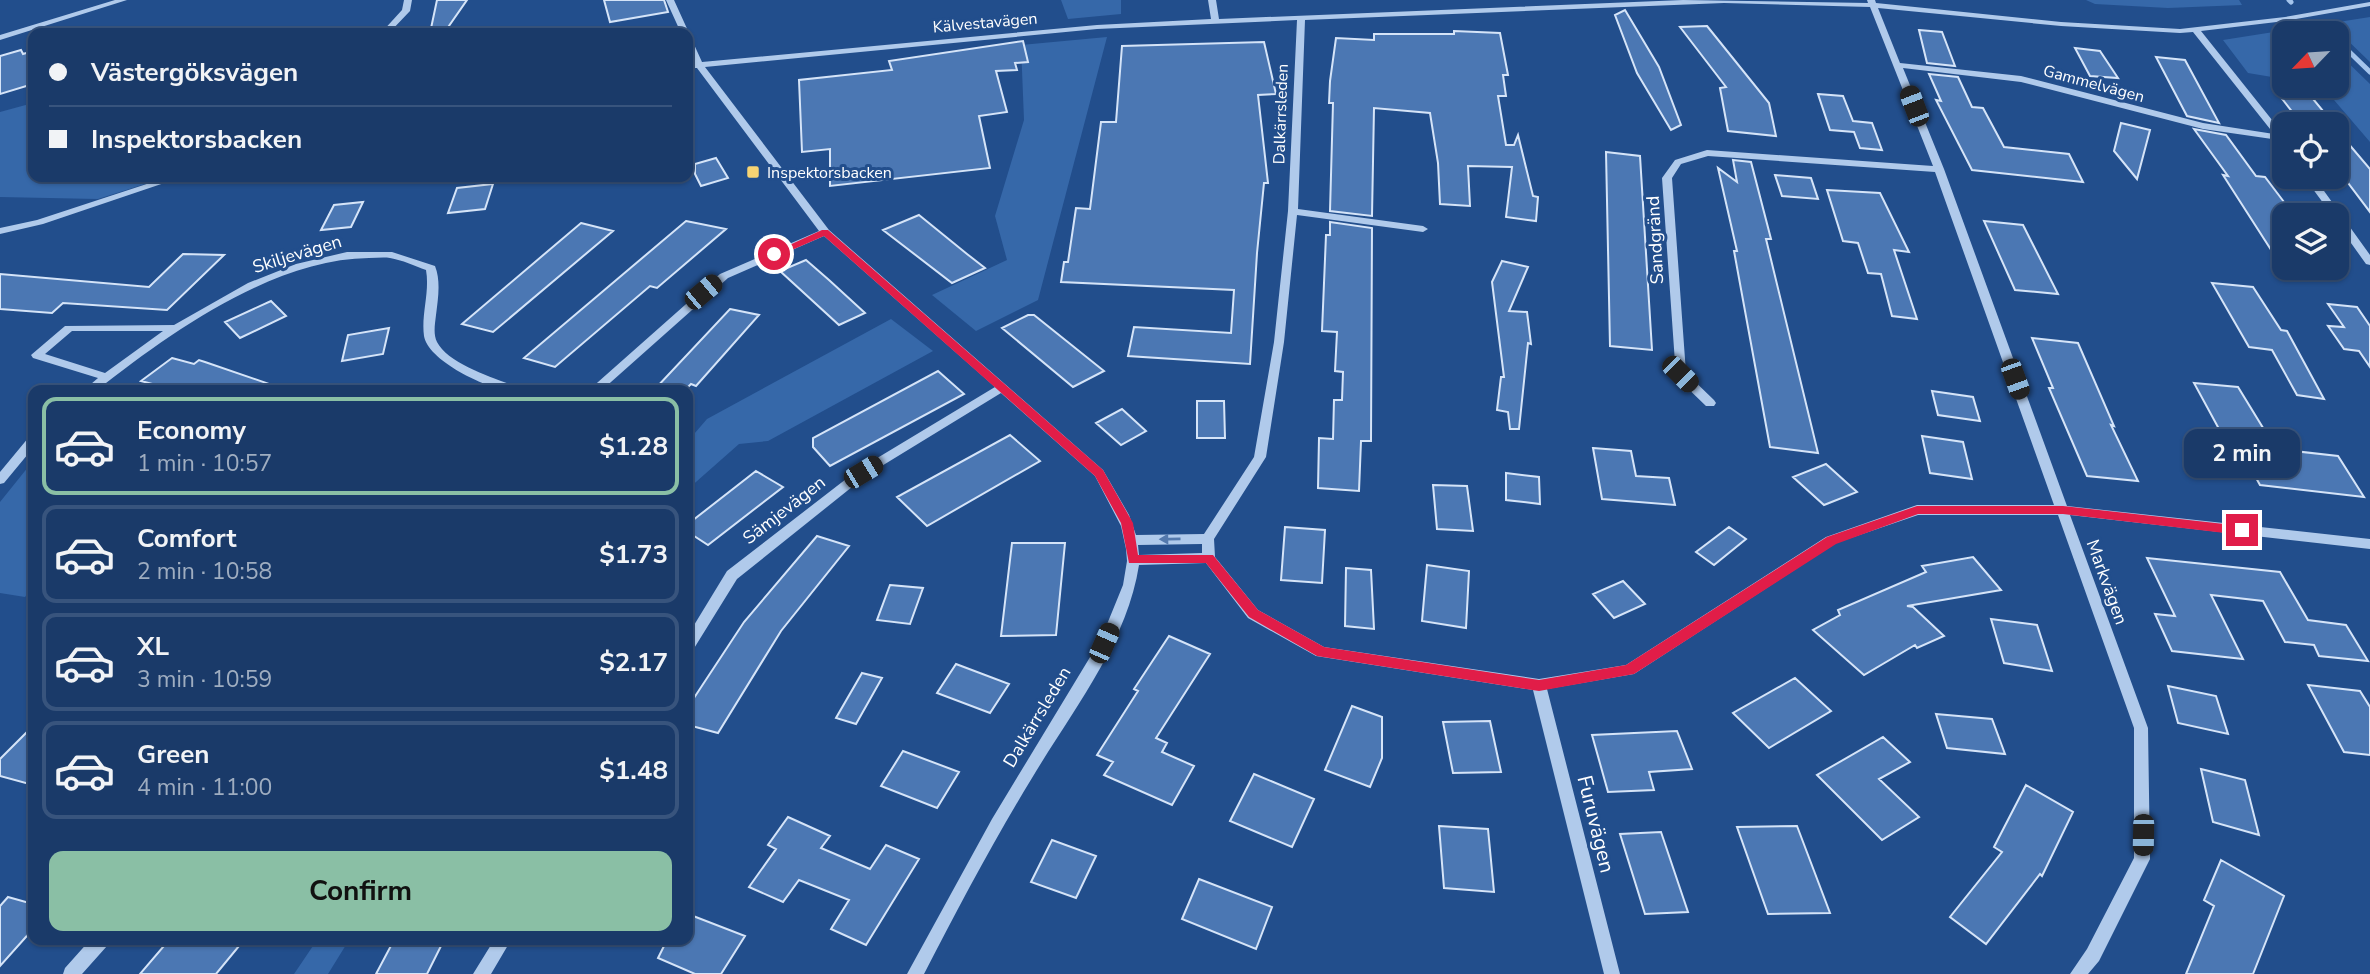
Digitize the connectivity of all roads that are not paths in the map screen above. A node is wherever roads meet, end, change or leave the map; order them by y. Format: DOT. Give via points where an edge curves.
graph roads {
  1 [pos="123,0"];
  2 [pos="408,0"];
  3 [pos="670,0"];
  4 [pos="1212,0"];
  5 [pos="1872,2"];
  6 [pos="1538,4"];
  7 [pos="2370,4"];
  8 [pos="1301,18"];
  9 [pos="1215,21"];
  10 [pos="32,28"];
  11 [pos="390,28"];
  12 [pos="683,28"];
  13 [pos="28,29"];
  14 [pos="2196,30"];
  15 [pos="0,38"];
  16 [pos="693,51"];
  17 [pos="699,64"];
  18 [pos="693,65"];
  19 [pos="1898,65"];
  20 [pos="2272,127"];
  21 [pos="2272,138"];
  22 [pos="1939,169"];
  23 [pos="162,182"];
  24 [pos="2318,189"];
  25 [pos="1293,211"];
  26 [pos="1423,229"];
  27 [pos="0,232"];
  28 [pos="825,232"];
  29 [pos="2370,262"];
  30 [pos="175,328"];
  31 [pos="106,377"];
  32 [pos="96,385"];
  33 [pos="504,385"];
  34 [pos="601,385"];
  35 [pos="1002,388"];
  36 [pos="1710,403"];
  37 [pos="28,446"];
  38 [pos="0,480"];
  39 [pos="2063,510"];
  40 [pos="1208,539"];
  41 [pos="1132,540"];
  42 [pos="2370,544"];
  43 [pos="1209,558"];
  44 [pos="1133,560"];
  45 [pos="693,638"];
  46 [pos="1539,685"];
  47 [pos="97,945"];
  48 [pos="500,945"];
  49 [pos="71,974"];
  50 [pos="481,974"];
  51 [pos="915,974"];
  52 [pos="1612,974"];
  53 [pos="2078,974"];
  1 -- 10 [label="street"];
  2 -- 11 [label="street" via="406,11"];
  3 -- 12 [label="street"];
  4 -- 9 [label="street"];
  5 -- 6 [label="street, Kälvestavägen"];
  5 -- 14 [label="street" via="2061,24"];
  5 -- 19 [label="street, Markvägen"];
  6 -- 8 [label="street, Kälvestavägen"];
  7 -- 14 [label="street"];
  8 -- 9 [label="street, Kälvestavägen"];
  8 -- 25 [label="street, Dalkärrsleden"];
  9 -- 17 [label="street, Kälvestavägen" via="1097,27"];
  13 -- 15 [label="street"];
  14 -- 20 [label="street"];
  16 -- 17 [label="street"];
  17 -- 18 [label="street, Kälvestavägen"];
  17 -- 28 [label="street"];
  19 -- 21 [label="street, Gammelvägen" via="2021,79 2203,126"];
  19 -- 22 [label="street, Markvägen"];
  22 -- 36 [label="street, Sandgränd" via="1707,153 1678,162 1667,178 1680,374"];
  22 -- 39 [label="street, Markvägen"];
  23 -- 27 [label="street"];
  24 -- 29 [label="street"];
  25 -- 26 [label="street"];
  25 -- 40 [label="street, Dalkärrsleden" via="1261,457"];
  28 -- 34 [label="street" via="724,275"];
  28 -- 35 [label="street"];
  30 -- 31 [label="street, Skiljevägen" via="135,352"];
  30 -- 31 [label="street" via="69,328 37,355"];
  30 -- 33 [label="street, Skiljevägen" via="236,291 298,268 384,252 412,257 431,268 435,285 428,336 437,352"];
  31 -- 32 [label="street, Skiljevägen"];
  35 -- 41 [label="street" via="1099,473"];
  35 -- 45 [label="street, Sämjevägen" via="863,472 732,575"];
  37 -- 38 [label="street"];
  39 -- 42 [label="street"];
  39 -- 46 [label="street" via="1917,510 1832,540 1629,670"];
  39 -- 53 [label="street, Markvägen" via="2141,728 2144,785 2142,859 2093,955"];
  40 -- 41 [label="street, one-way"];
  40 -- 43 [label="street"];
  41 -- 44 [label="street, Dalkärrsleden"];
  43 -- 44 [label="street"];
  43 -- 46 [label="street" via="1253,614 1321,652"];
  44 -- 51 [label="street, Dalkärrsleden" via="1130,584 1104,643 963,881"];
  46 -- 52 [label="street, Furuvägen"];
  47 -- 49 [label="street"];
  48 -- 50 [label="street"];
}
